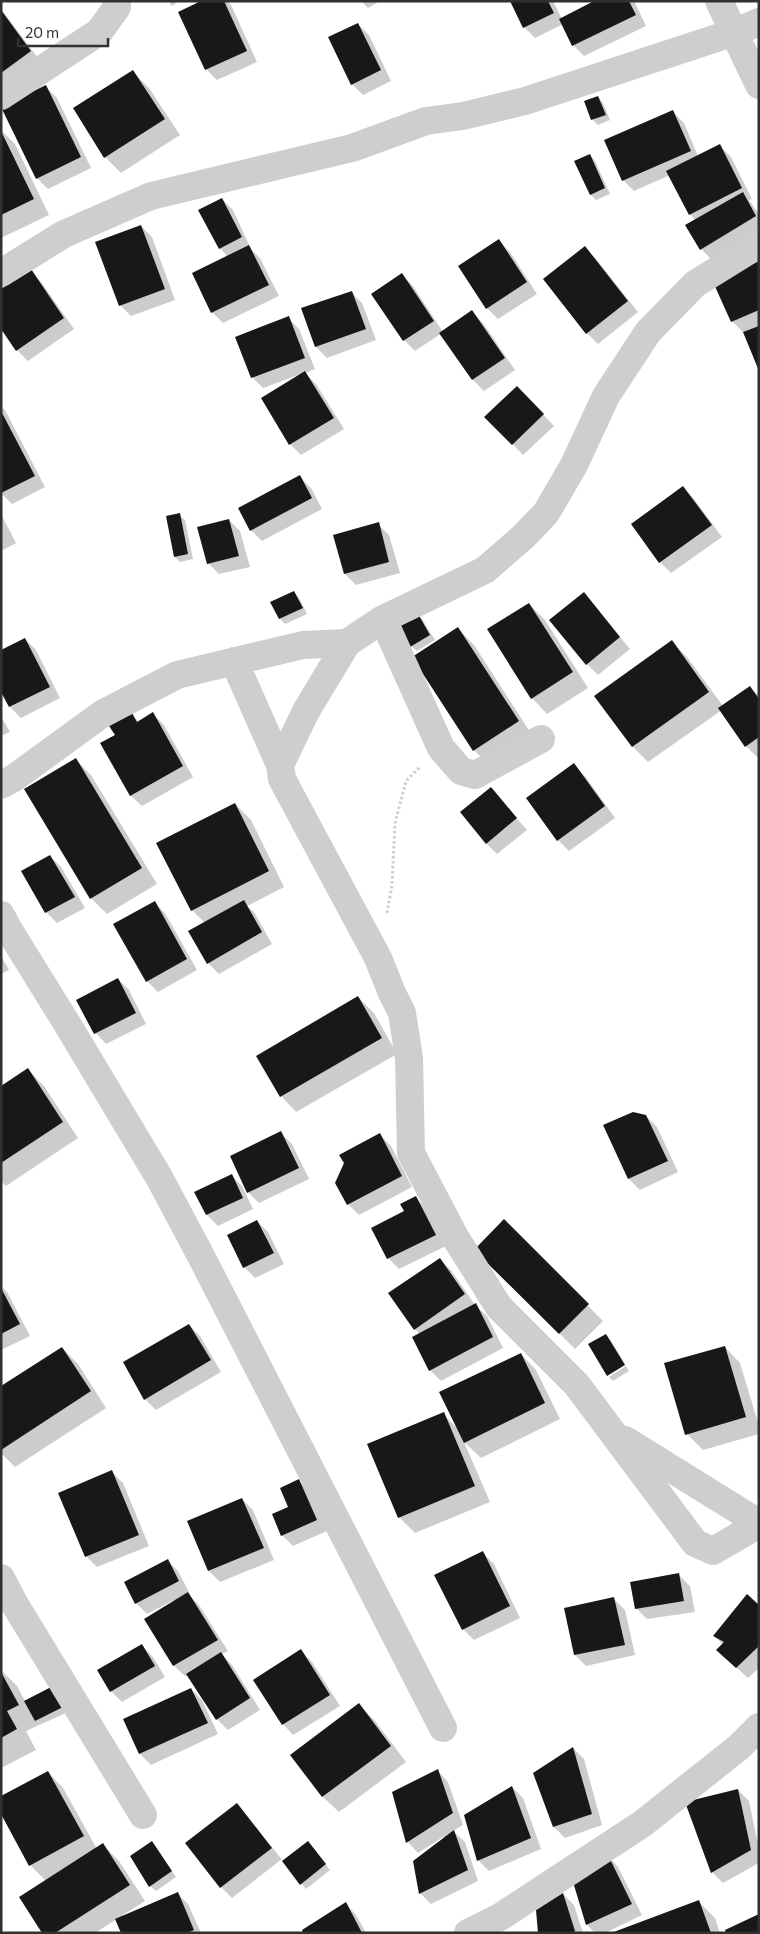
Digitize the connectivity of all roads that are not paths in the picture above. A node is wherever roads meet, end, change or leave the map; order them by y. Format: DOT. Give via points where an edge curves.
graph roads {
  1 [pos="117,1"];
  2 [pos="719,1"];
  3 [pos="747,27"];
  4 [pos="759,85"];
  5 [pos="1,96"];
  6 [pos="759,244"];
  7 [pos="1,273"];
  8 [pos="384,619"];
  9 [pos="347,643"];
  10 [pos="234,661"];
  11 [pos="541,739"];
  12 [pos="280,765"];
  13 [pos="1,785"];
  14 [pos="1,915"];
  15 [pos="613,1433"];
  16 [pos="759,1523"];
  17 [pos="1,1578"];
  18 [pos="759,1727"];
  19 [pos="443,1728"];
  20 [pos="143,1815"];
  21 [pos="468,1933"];
  1 -- 5 [label="street" via="117,7 99,32"];
  2 -- 3 [label="street"];
  3 -- 4 [label="street"];
  3 -- 7 [label="street" via="525,101 426,121 352,148 151,196 64,234"];
  6 -- 8 [label="street" via="695,284 648,332 606,396 574,465 546,513 524,536 485,570"];
  8 -- 9 [label="street"];
  8 -- 11 [label="street" via="442,748 461,771 475,775"];
  9 -- 10 [label="street" via="303,645"];
  9 -- 12 [label="street" via="306,711"];
  10 -- 12 [label="street"];
  10 -- 13 [label="street" via="177,675 102,714"];
  12 -- 15 [label="street" via="282,779 378,958 402,1013 409,1058 412,1153 455,1237 499,1307 578,1385"];
  14 -- 19 [label="street" via="160,1179"];
  15 -- 16 [label="street"];
  15 -- 16 [label="street" via="695,1544 713,1551"];
  17 -- 20 [label="street"];
  18 -- 21 [label="street" via="739,1747 642,1824 500,1916"];
}
